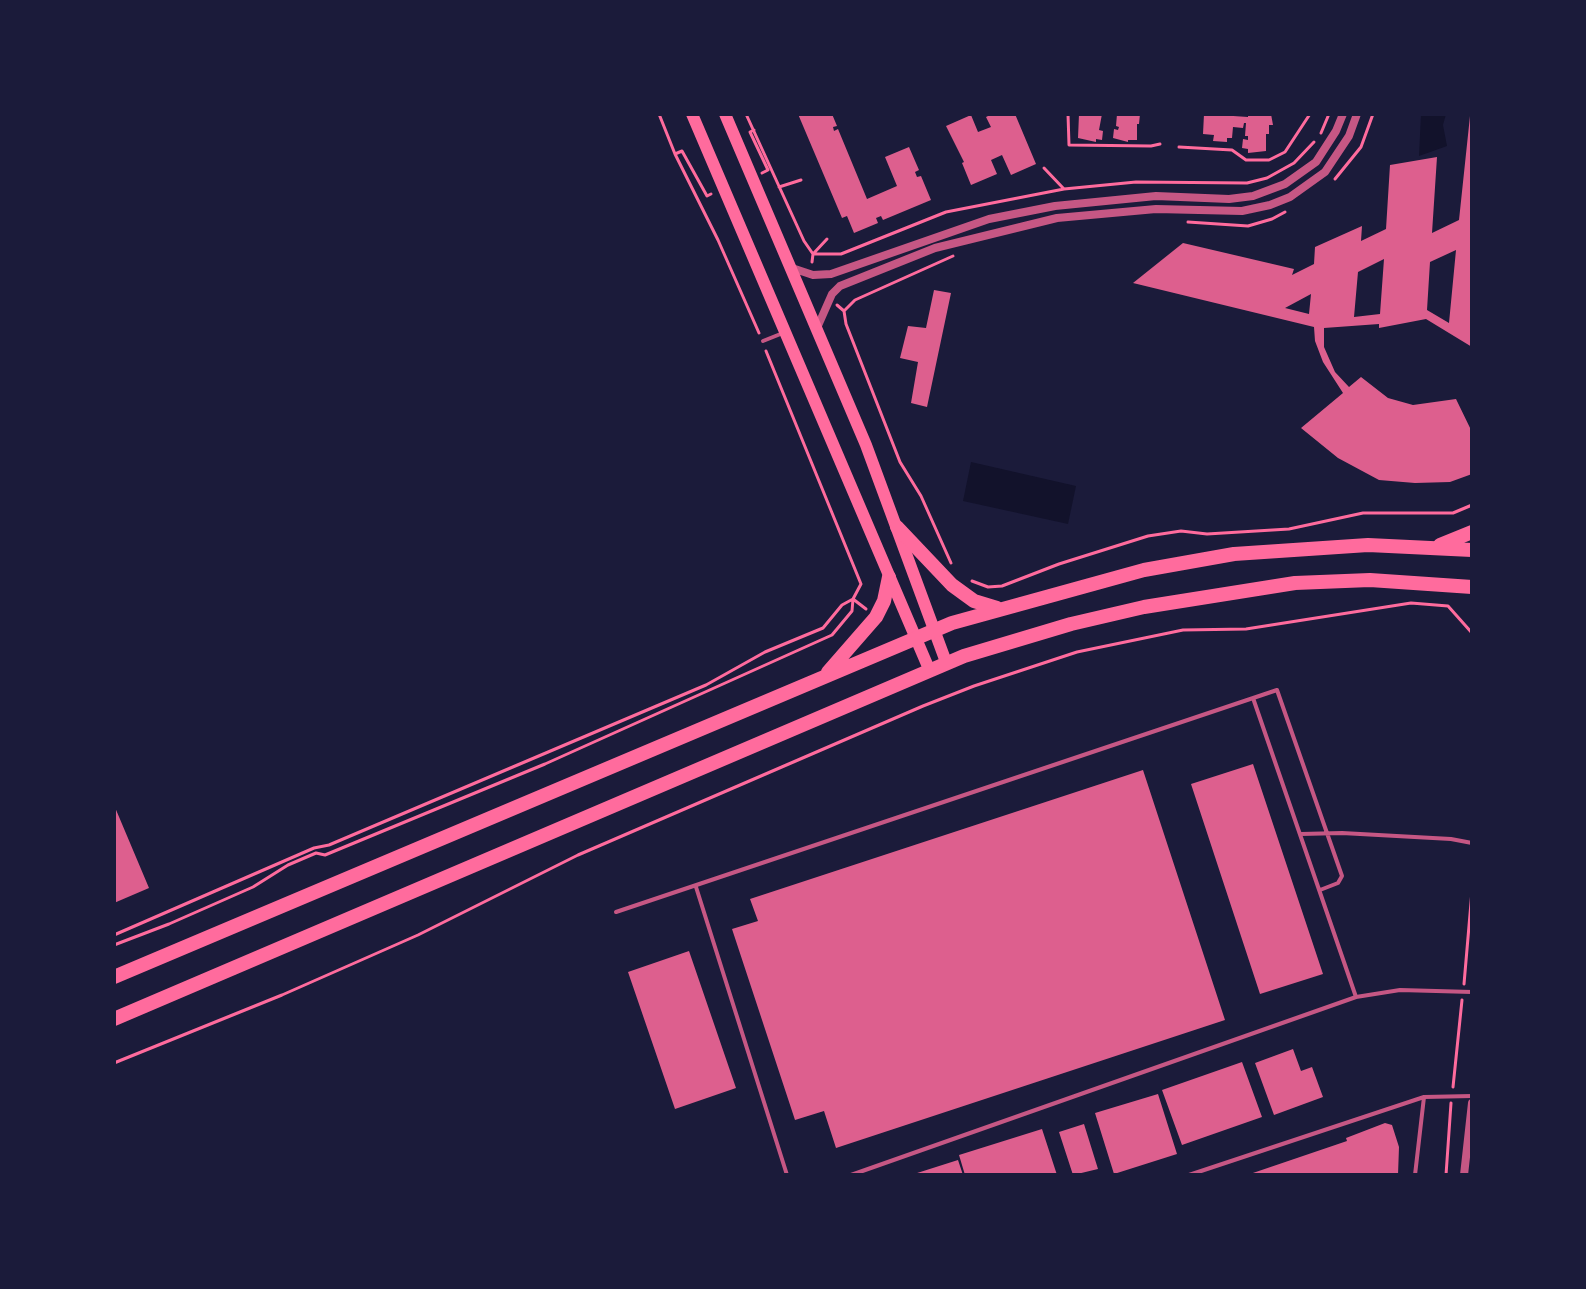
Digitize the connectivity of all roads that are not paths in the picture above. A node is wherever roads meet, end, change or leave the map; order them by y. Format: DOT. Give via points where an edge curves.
graph roads {
  1 [pos="692,114"];
  2 [pos="725,114"];
  3 [pos="1343,114"];
  4 [pos="1357,114"];
  5 [pos="792,268"];
  6 [pos="817,328"];
  7 [pos="785,332"];
  8 [pos="763,341"];
  9 [pos="897,527"];
  10 [pos="1472,532"];
  11 [pos="1436,547"];
  12 [pos="1472,550"];
  13 [pos="889,577"];
  14 [pos="1471,588"];
  15 [pos="998,609"];
  16 [pos="934,631"];
  17 [pos="916,638"];
  18 [pos="946,662"];
  19 [pos="929,669"];
  20 [pos="825,675"];
  21 [pos="1253,698"];
  22 [pos="1301,834"];
  23 [pos="1329,834"];
  24 [pos="1472,843"];
  25 [pos="696,887"];
  26 [pos="1320,890"];
  27 [pos="616,912"];
  28 [pos="114,977"];
  29 [pos="1472,992"];
  30 [pos="1356,997"];
  31 [pos="114,1019"];
  32 [pos="1472,1096"];
  33 [pos="1424,1097"];
  34 [pos="1472,1103"];
  35 [pos="787,1175"];
  36 [pos="851,1175"];
  37 [pos="1189,1175"];
  38 [pos="1415,1175"];
  39 [pos="1464,1175"];
  1 -- 7 [label="main road"];
  2 -- 5 [label="main road"];
  3 -- 5 [label="street" via="1316,162 1267,192 1241,198 1156,196 1055,206 989,219 844,270 813,275"];
  4 -- 6 [label="street" via="1325,172 1308,187 1270,205 1228,212 1156,209 1057,218 910,257 847,282 832,294"];
  5 -- 6 [label="main road"];
  6 -- 9 [label="main road"];
  7 -- 8 [label="lane"];
  7 -- 13 [label="main road"];
  9 -- 15 [label="main road" via="952,585 974,601"];
  9 -- 16 [label="main road"];
  10 -- 11 [label="main road"];
  11 -- 12 [label="main road"];
  11 -- 15 [label="main road" via="1368,545 1234,554 1144,570"];
  13 -- 17 [label="main road"];
  13 -- 20 [label="main road" via="876,617"];
  14 -- 18 [label="main road" via="1370,580 1295,583 1144,607"];
  15 -- 16 [label="main road"];
  16 -- 17 [label="main road"];
  16 -- 18 [label="main road"];
  17 -- 19 [label="main road"];
  17 -- 20 [label="main road"];
  18 -- 19 [label="main road"];
  19 -- 31 [label="main road"];
  20 -- 28 [label="main road"];
  21 -- 22 [label="lane"];
  21 -- 23 [label="lane" via="1277,690"];
  21 -- 25 [label="lane"];
  22 -- 23 [label="lane"];
  22 -- 26 [label="lane"];
  23 -- 24 [label="lane"];
  23 -- 26 [label="lane" via="1342,876"];
  25 -- 27 [label="lane"];
  25 -- 35 [label="lane"];
  26 -- 30 [label="lane"];
  29 -- 30 [label="lane" via="1400,990"];
  30 -- 36 [label="lane"];
  32 -- 33 [label="lane"];
  33 -- 37 [label="lane"];
  33 -- 38 [label="lane"];
  34 -- 39 [label="street"];
}
